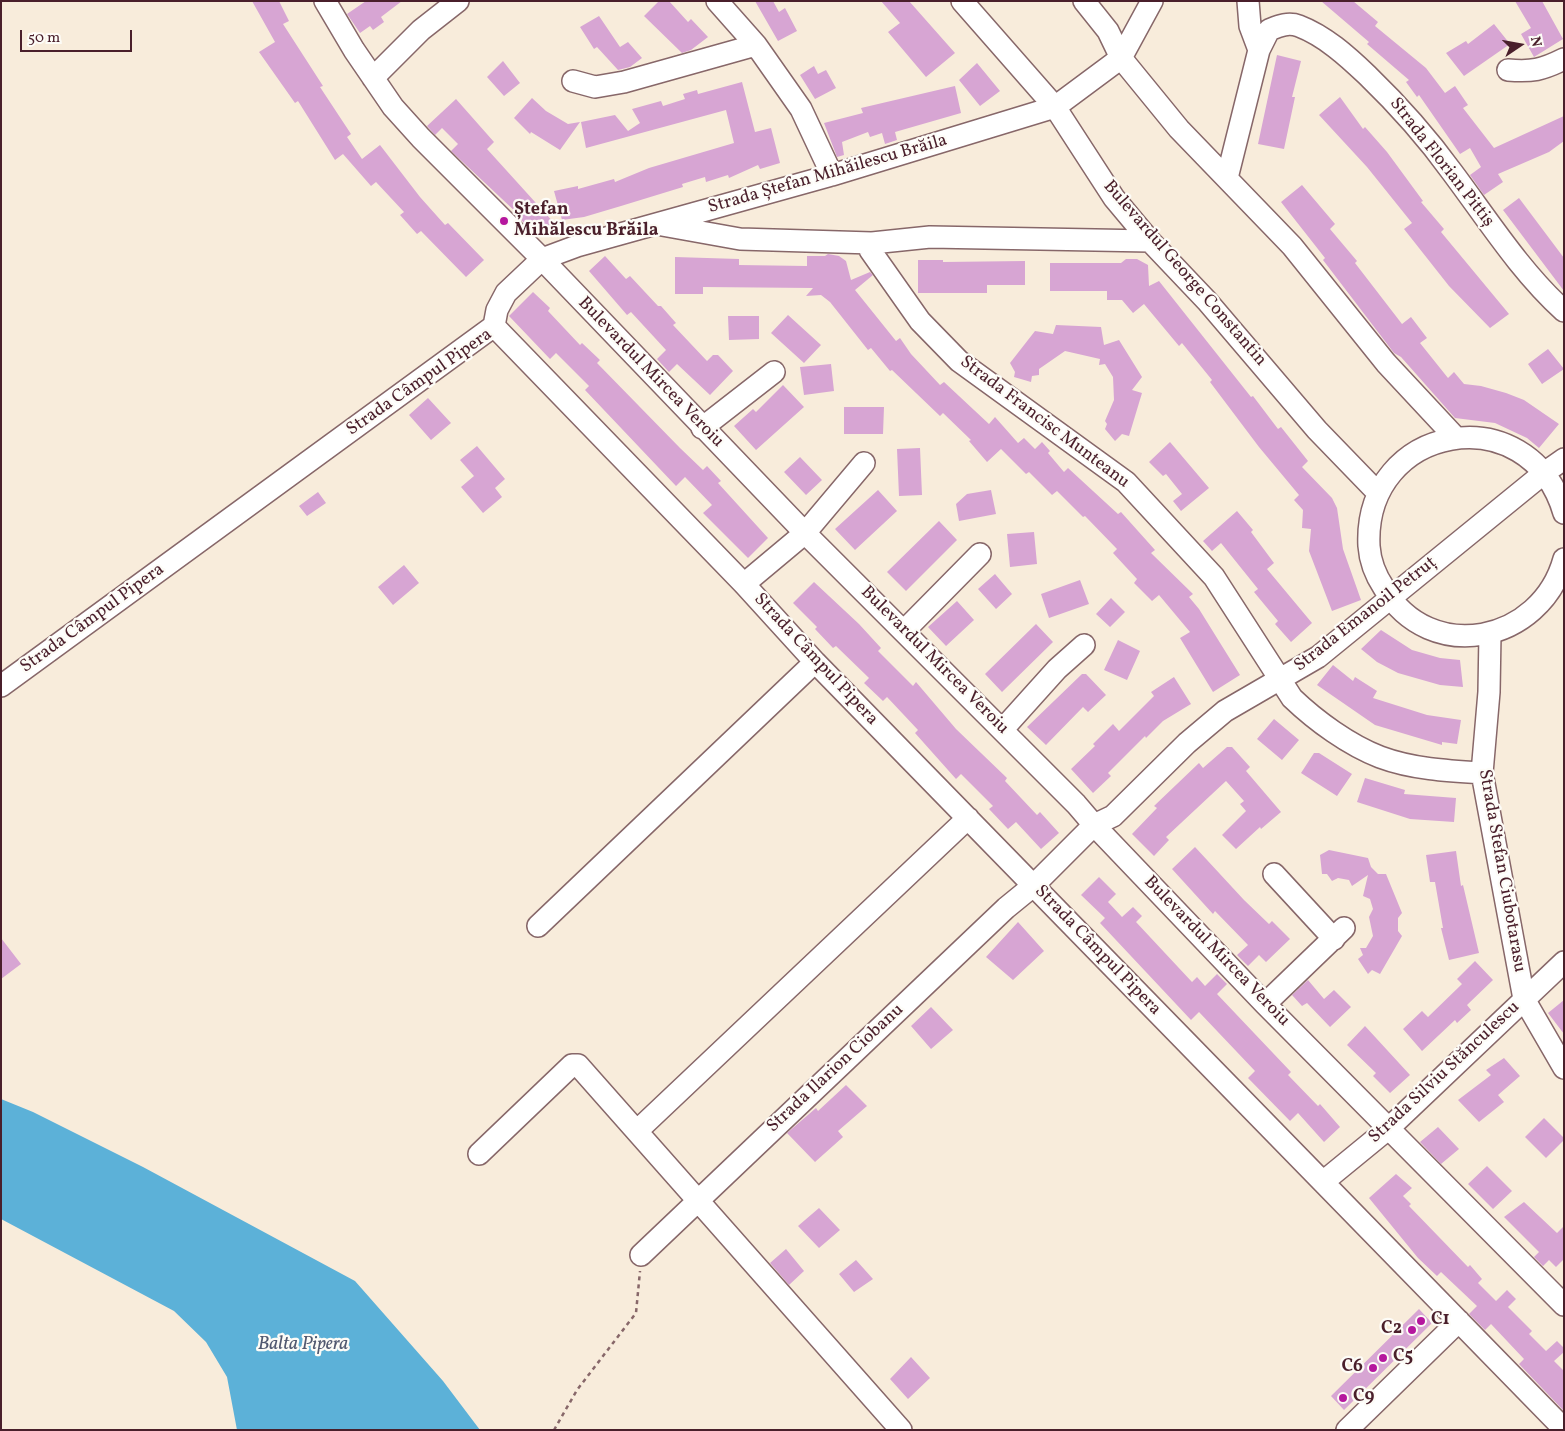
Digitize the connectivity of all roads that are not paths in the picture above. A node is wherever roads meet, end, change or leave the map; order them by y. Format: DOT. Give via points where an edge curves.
graph roads {
  1 [pos="325,1"];
  2 [pos="458,1"];
  3 [pos="717,1"];
  4 [pos="962,1"];
  5 [pos="1084,1"];
  6 [pos="1152,1"];
  7 [pos="1248,1"];
  8 [pos="756,44"];
  9 [pos="1259,50"];
  10 [pos="1121,58"];
  11 [pos="1564,58"];
  12 [pos="1508,70"];
  13 [pos="373,78"];
  14 [pos="573,82"];
  15 [pos="1055,107"];
  16 [pos="832,175"];
  17 [pos="1227,178"];
  18 [pos="656,224"];
  19 [pos="1150,241"];
  20 [pos="872,244"];
  21 [pos="542,260"];
  22 [pos="1564,311"];
  23 [pos="494,326"];
  24 [pos="774,372"];
  25 [pos="702,428"];
  26 [pos="1455,437"];
  27 [pos="1564,459"];
  28 [pos="864,463"];
  29 [pos="1544,472"];
  30 [pos="1378,493"];
  31 [pos="1564,513"];
  32 [pos="805,533"];
  33 [pos="980,554"];
  34 [pos="1562,570"];
  35 [pos="744,584"];
  36 [pos="1390,599"];
  37 [pos="904,631"];
  38 [pos="1490,634"];
  39 [pos="1084,645"];
  40 [pos="815,662"];
  41 [pos="1281,680"];
  42 [pos="1,686"];
  43 [pos="1003,729"];
  44 [pos="1482,773"];
  45 [pos="968,818"];
  46 [pos="1094,825"];
  47 [pos="1274,874"];
  48 [pos="1033,886"];
  49 [pos="538,926"];
  50 [pos="1564,962"];
  51 [pos="1524,999"];
  52 [pos="1265,1004"];
  53 [pos="1564,1068"];
  54 [pos="1389,1128"];
  55 [pos="637,1131"];
  56 [pos="480,1154"];
  57 [pos="1323,1182"];
  58 [pos="699,1200"];
  59 [pos="641,1255"];
  60 [pos="1564,1305"];
  61 [pos="1459,1321"];
  62 [pos="1564,1429"];
  63 [pos="901,1430"];
  64 [pos="1347,1430"];
  1 -- 13 [label="street, Bulevardul Mircea Veroiu"];
  2 -- 13 [label="street" via="421,30"];
  3 -- 8 [label="street"];
  4 -- 15 [label="street, Bulevardul George Constantin"];
  5 -- 10 [label="street" via="1108,31"];
  6 -- 10 [label="street, Strada Ștefan Mihăilescu Brăila"];
  7 -- 9 [label="street" via="1250,26"];
  8 -- 14 [label="street" via="624,82 595,87"];
  8 -- 16 [label="street" via="801,109"];
  9 -- 17 [label="street, Strada Florian Pittiș"];
  9 -- 22 [label="street, Strada Florian Pittiș" via="1270,30 1286,24 1298,26 1342,51 1402,108 1542,292"];
  10 -- 15 [label="street, Strada Ștefan Mihăilescu Brăila"];
  10 -- 17 [label="street" via="1179,129"];
  11 -- 12 [label="street" via="1530,72"];
  13 -- 21 [label="street, Bulevardul Mircea Veroiu" via="421,138"];
  15 -- 16 [label="street, Strada Ștefan Mihăilescu Brăila"];
  15 -- 19 [label="street, Bulevardul George Constantin" via="1114,198"];
  16 -- 18 [label="street, Strada Ștefan Mihăilescu Brăila"];
  17 -- 26 [label="street" via="1292,246 1386,363"];
  18 -- 20 [label="street" via="740,240"];
  18 -- 21 [label="street, Strada Ștefan Mihăilescu Brăila" via="577,246"];
  19 -- 20 [label="street" via="930,237"];
  19 -- 30 [label="street, Bulevardul George Constantin" via="1207,301 1317,430"];
  20 -- 41 [label="street, Strada Francisc Munteanu" via="870,250 920,321 959,361 1126,482 1160,518 1214,578"];
  21 -- 23 [label="street, Strada Ștefan Mihăilescu Brăila" via="506,293"];
  21 -- 25 [label="street, Bulevardul Mircea Veroiu"];
  23 -- 35 [label="street, Strada Câmpul Pipera"];
  23 -- 42 [label="street, Strada Câmpul Pipera"];
  24 -- 25 [label="street"];
  25 -- 32 [label="street, Bulevardul Mircea Veroiu"];
  26 -- 29 [label="street" via="1494,440 1530,458"];
  26 -- 30 [label="street" via="1424,447 1397,466"];
  27 -- 29 [label="street, Strada Emanoil Petruț"];
  28 -- 32 [label="street"];
  29 -- 31 [label="street"];
  29 -- 36 [label="street, Strada Emanoil Petruț"];
  30 -- 36 [label="street" via="1369,520 1369,548 1376,575"];
  32 -- 35 [label="street"];
  32 -- 37 [label="street, Bulevardul Mircea Veroiu"];
  33 -- 37 [label="street"];
  34 -- 38 [label="street" via="1548,596 1532,613 1512,626"];
  35 -- 40 [label="street, Strada Câmpul Pipera"];
  36 -- 38 [label="street" via="1411,618 1435,631 1462,636"];
  36 -- 41 [label="street, Strada Emanoil Petruț" via="1318,657"];
  37 -- 43 [label="street, Bulevardul Mircea Veroiu"];
  38 -- 44 [label="street, Strada Stefan Ciubotarasu"];
  39 -- 43 [label="street" via="1057,669"];
  40 -- 45 [label="street, Strada Câmpul Pipera"];
  40 -- 49 [label="street"];
  41 -- 44 [label="street, Strada Francisc Munteanu" via="1292,698 1305,710 1380,757 1418,767"];
  41 -- 46 [label="street, Strada Emanoil Petruț" via="1225,711 1187,743 1113,816"];
  43 -- 46 [label="street, Bulevardul Mircea Veroiu"];
  44 -- 51 [label="street, Strada Stefan Ciubotarasu"];
  45 -- 48 [label="street, Strada Câmpul Pipera"];
  45 -- 55 [label="street"];
  46 -- 48 [label="street, Strada Emanoil Petruț"];
  46 -- 52 [label="street, Bulevardul Mircea Veroiu"];
  47 -- 52 [label="street" via="1339,934"];
  48 -- 57 [label="street, Strada Câmpul Pipera"];
  48 -- 58 [label="street, Strada Ilarion Ciobanu"];
  50 -- 51 [label="street, Strada Silviu Stănculescu"];
  51 -- 53 [label="street, Strada Stefan Ciubotarasu"];
  51 -- 54 [label="street, Strada Silviu Stănculescu"];
  52 -- 54 [label="street, Bulevardul Mircea Veroiu"];
  54 -- 57 [label="street, Strada Silviu Stănculescu"];
  54 -- 60 [label="street, Bulevardul Mircea Veroiu"];
  55 -- 56 [label="street" via="575,1064"];
  55 -- 58 [label="street"];
  57 -- 61 [label="street, Strada Câmpul Pipera"];
  58 -- 59 [label="street, Strada Ilarion Ciobanu"];
  58 -- 63 [label="street"];
  61 -- 62 [label="street, Strada Câmpul Pipera"];
  61 -- 64 [label="street"];
}
